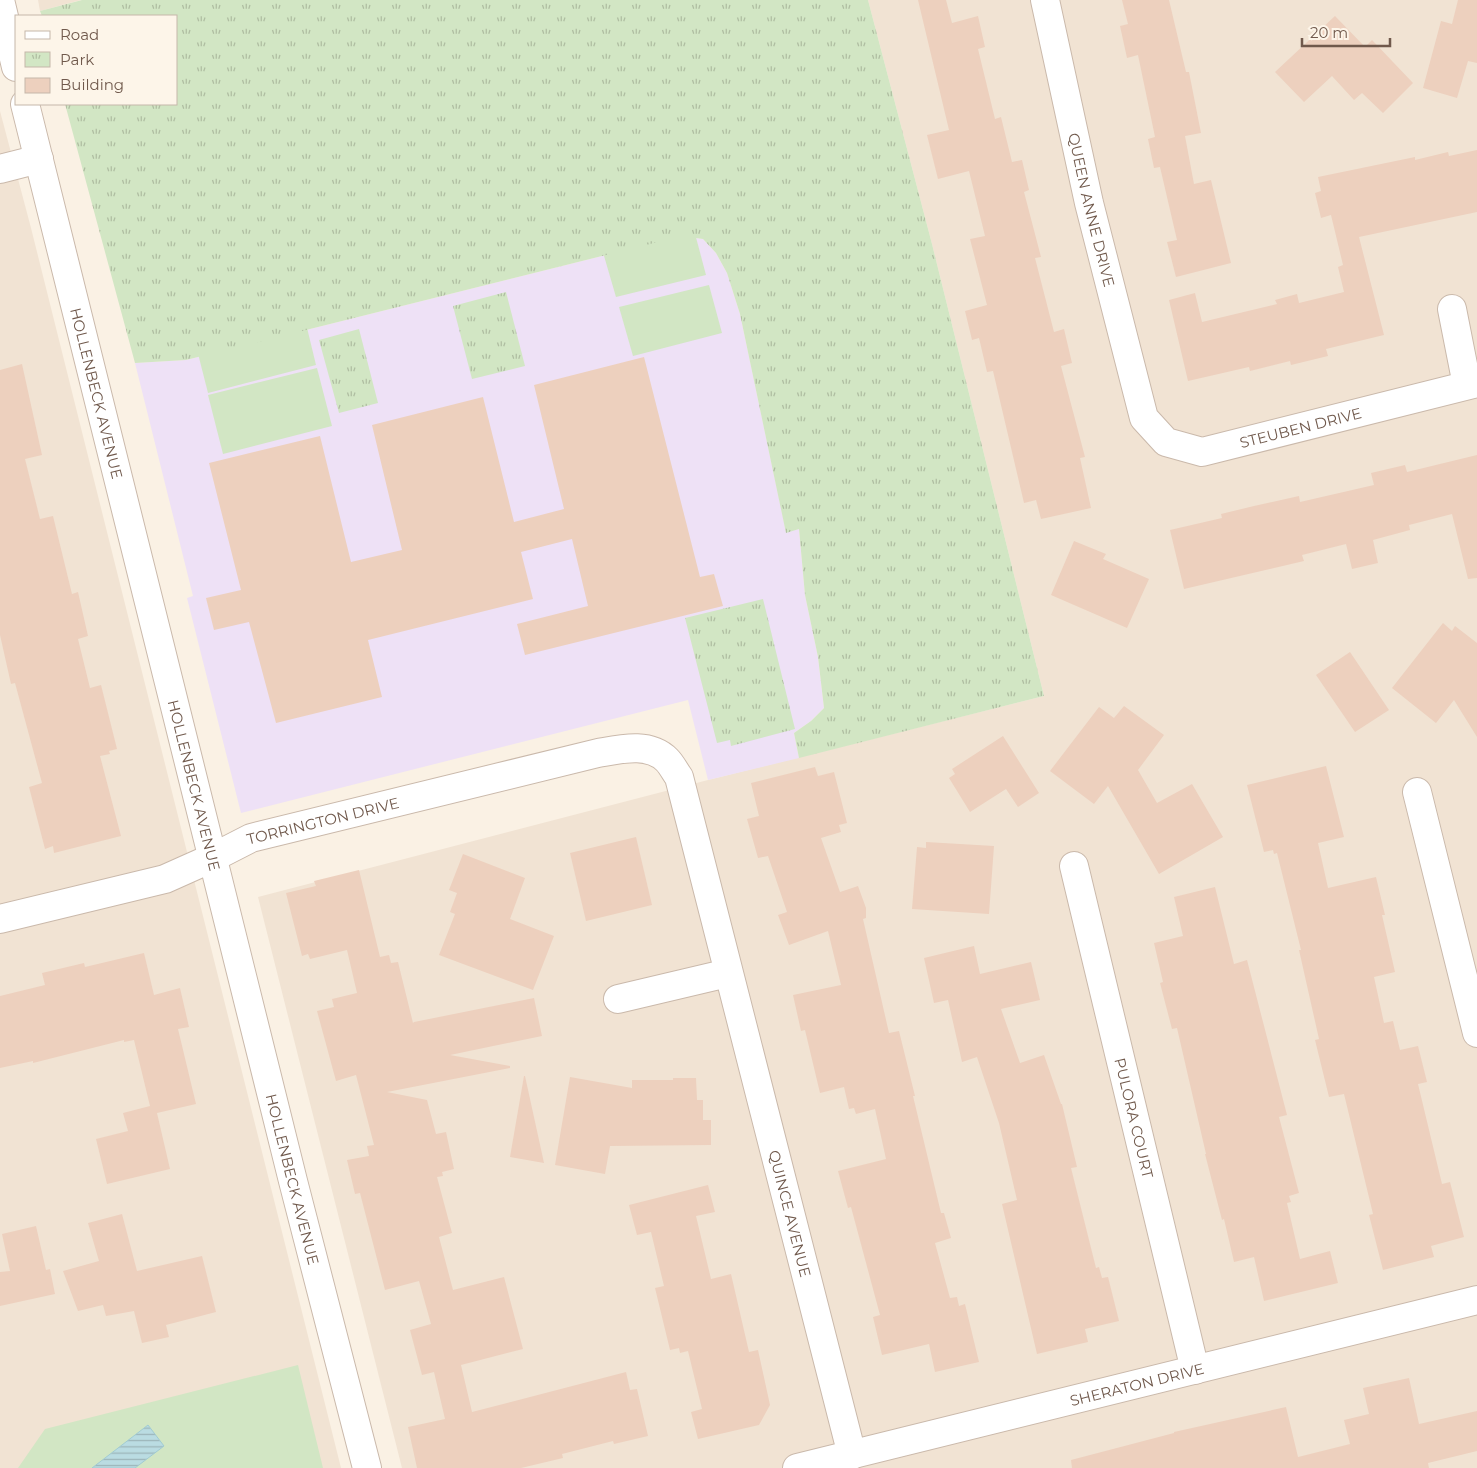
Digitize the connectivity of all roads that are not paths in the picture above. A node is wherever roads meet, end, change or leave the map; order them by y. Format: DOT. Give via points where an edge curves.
graph roads {
  1 [pos="0,0"];
  2 [pos="1044,0"];
  3 [pos="15,63"];
  4 [pos="25,105"];
  5 [pos="39,159"];
  6 [pos="0,169"];
  7 [pos="1452,309"];
  8 [pos="1472,384"];
  9 [pos="1144,418"];
  10 [pos="652,750"];
  11 [pos="1417,792"];
  12 [pos="212,858"];
  13 [pos="1074,866"];
  14 [pos="0,919"];
  15 [pos="728,972"];
  16 [pos="618,999"];
  17 [pos="1477,1033"];
  18 [pos="1477,1300"];
  19 [pos="1195,1370"];
  20 [pos="852,1454"];
  21 [pos="367,1468"];
  22 [pos="797,1468"];
  1 -- 3 [label="street"];
  2 -- 9 [label="street, QUEEN ANNE DRIVE" via="1089,203"];
  4 -- 5 [label="street, HOLLENBECK AVENUE"];
  5 -- 6 [label="street"];
  5 -- 12 [label="street, HOLLENBECK AVENUE"];
  7 -- 8 [label="street, STEUBEN DRIVE"];
  8 -- 9 [label="street, STEUBEN DRIVE" via="1202,452 1166,442"];
  10 -- 12 [label="street, TORRINGTON DRIVE" via="598,753 340,815 251,838"];
  10 -- 15 [label="street, QUINCE AVENUE" via="668,761 679,777"];
  11 -- 17 [label="street"];
  12 -- 14 [label="street, TORRINGTON DRIVE" via="165,879"];
  12 -- 21 [label="street, HOLLENBECK AVENUE"];
  13 -- 19 [label="street, PULORA COURT"];
  15 -- 16 [label="street"];
  15 -- 20 [label="street, QUINCE AVENUE"];
  18 -- 19 [label="street, SHERATON DRIVE"];
  19 -- 20 [label="street, SHERATON DRIVE"];
  20 -- 22 [label="street, SHERATON DRIVE"];
}
